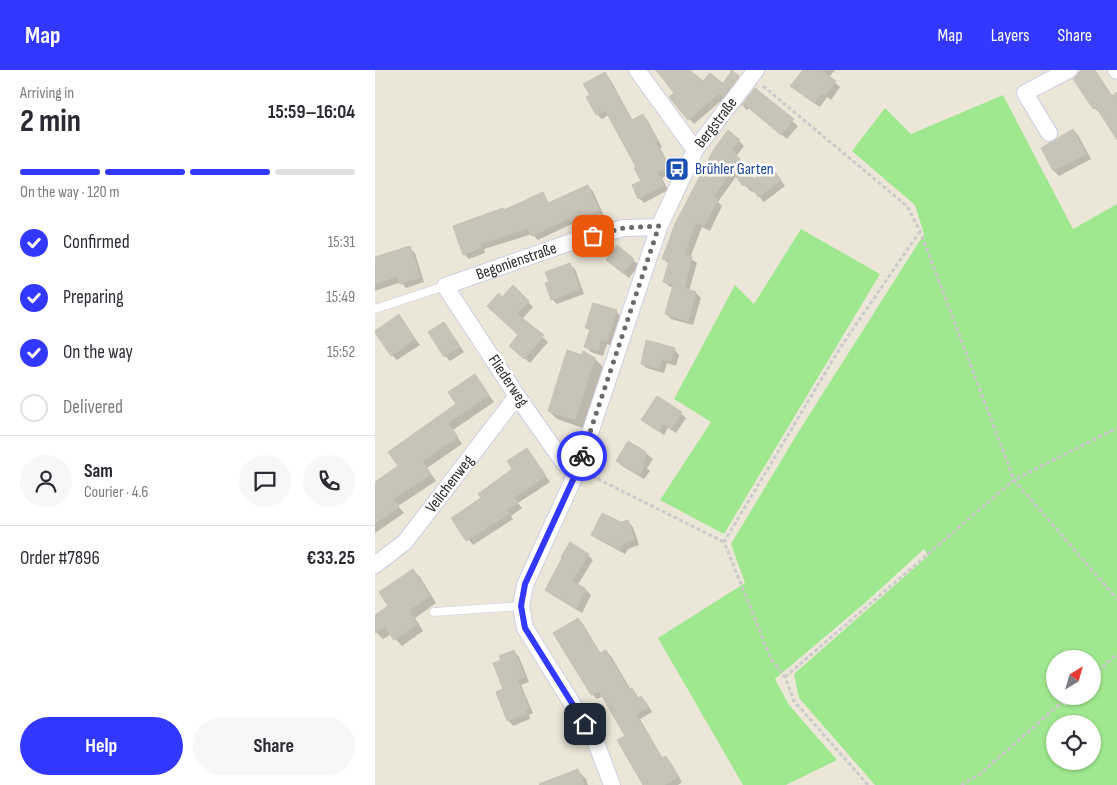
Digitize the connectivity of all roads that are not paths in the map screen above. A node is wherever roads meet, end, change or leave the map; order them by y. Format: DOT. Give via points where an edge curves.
graph roads {
  1 [pos="637,70"];
  2 [pos="1069,70"];
  3 [pos="754,73"];
  4 [pos="1049,133"];
  5 [pos="695,150"];
  6 [pos="659,226"];
  7 [pos="445,286"];
  8 [pos="375,309"];
  9 [pos="517,396"];
  10 [pos="578,469"];
  11 [pos="375,565"];
  12 [pos="521,606"];
  13 [pos="434,612"];
  14 [pos="612,785"];
  1 -- 5 [label="street"];
  2 -- 4 [label="street" via="1025,93"];
  3 -- 5 [label="street, Bergstraße"];
  5 -- 6 [label="street, Bergstraße"];
  6 -- 7 [label="street, Begonienstraße" via="624,228 577,240"];
  6 -- 10 [label="street, Bergstraße"];
  7 -- 8 [label="lane, Begonienstraße"];
  7 -- 9 [label="street, Fliederweg"];
  9 -- 10 [label="street, Fliederweg" via="564,463"];
  9 -- 11 [label="street, Veilchenweg" via="405,542"];
  10 -- 12 [label="street, Bergstraße" via="525,584"];
  12 -- 13 [label="lane"];
  12 -- 14 [label="street, Bergstraße" via="525,628 595,740"];
}
